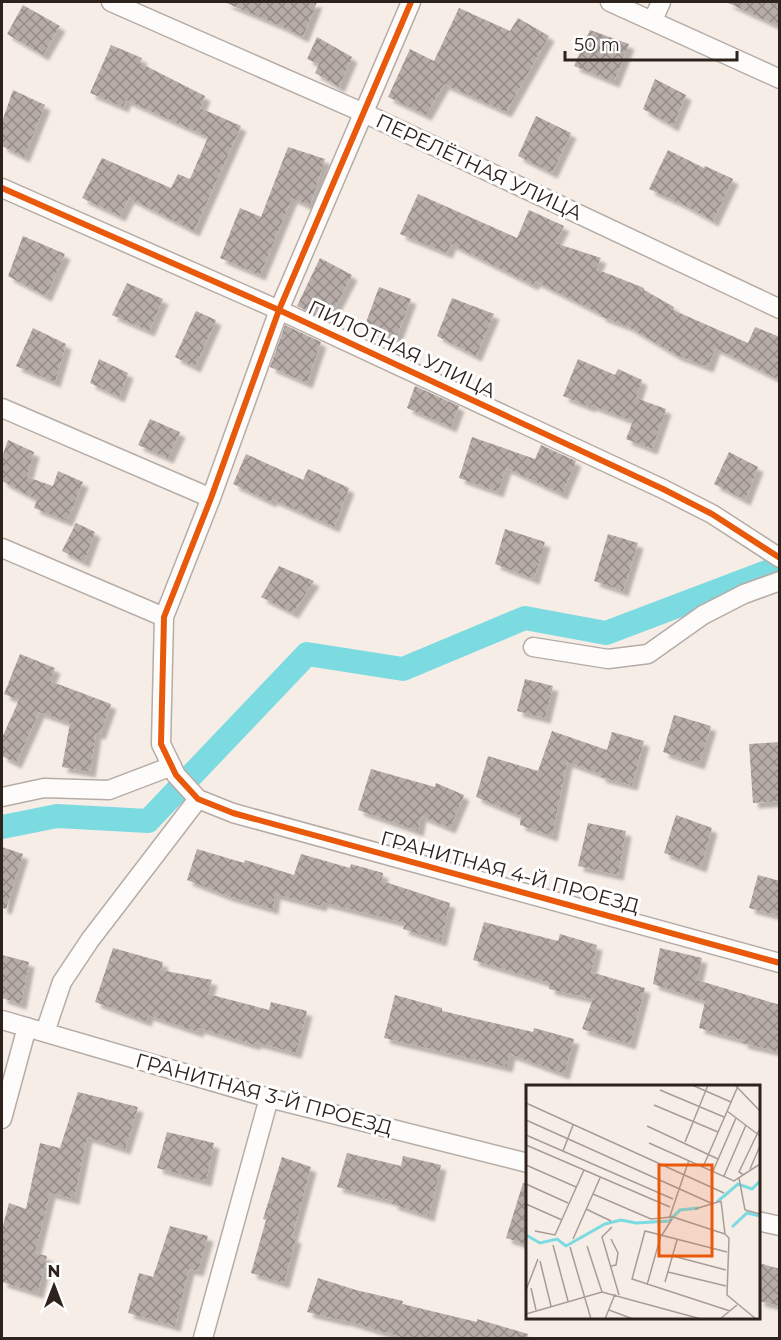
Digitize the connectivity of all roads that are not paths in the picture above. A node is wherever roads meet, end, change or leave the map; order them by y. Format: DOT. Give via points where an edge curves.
graph roads {
  1 [pos="111,2"];
  2 [pos="411,2"];
  3 [pos="610,2"];
  4 [pos="661,2"];
  5 [pos="653,20"];
  6 [pos="780,79"];
  7 [pos="364,113"];
  8 [pos="2,188"];
  9 [pos="780,309"];
  10 [pos="279,310"];
  11 [pos="2,408"];
  12 [pos="211,498"];
  13 [pos="2,548"];
  14 [pos="777,556"];
  15 [pos="780,581"];
  16 [pos="164,618"];
  17 [pos="533,647"];
  18 [pos="174,770"];
  19 [pos="2,796"];
  20 [pos="197,798"];
  21 [pos="780,963"];
  22 [pos="2,1020"];
  23 [pos="27,1027"];
  24 [pos="45,1032"];
  25 [pos="269,1098"];
  26 [pos="2,1119"];
  27 [pos="526,1162"];
  28 [pos="760,1221"];
  29 [pos="780,1226"];
  30 [pos="203,1338"];
  1 -- 7 [label="street, ПЕРЕЛЁТНАЯ УЛИЦА"];
  2 -- 7 [label="street"];
  3 -- 5 [label="street"];
  4 -- 5 [label="street"];
  5 -- 6 [label="street"];
  7 -- 9 [label="street, ПЕРЕЛЁТНАЯ УЛИЦА"];
  7 -- 10 [label="street"];
  8 -- 10 [label="street, ПИЛОТНАЯ УЛИЦА"];
  10 -- 12 [label="street"];
  10 -- 14 [label="street, ПИЛОТНАЯ УЛИЦА" via="663,489 712,514"];
  11 -- 12 [label="street"];
  12 -- 16 [label="street"];
  13 -- 16 [label="street"];
  15 -- 17 [label="street" via="703,615 648,654 608,659"];
  16 -- 18 [label="street" via="161,744"];
  18 -- 19 [label="street" via="109,790 44,788"];
  18 -- 20 [label="street"];
  20 -- 21 [label="street, ГРАНИТНАЯ 4-Й ПРОЕЗД" via="232,813"];
  20 -- 24 [label="street" via="62,982"];
  22 -- 23 [label="street, ГРАНИТНАЯ 3-Й ПРОЕЗД"];
  23 -- 24 [label="street, ГРАНИТНАЯ 3-Й ПРОЕЗД"];
  23 -- 26 [label="street"];
  24 -- 25 [label="street, ГРАНИТНАЯ 3-Й ПРОЕЗД"];
  25 -- 27 [label="street, ГРАНИТНАЯ 3-Й ПРОЕЗД"];
  25 -- 30 [label="street"];
  28 -- 29 [label="street"];
}
